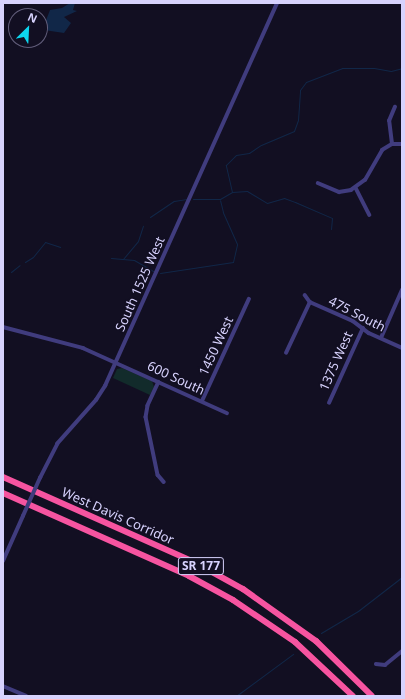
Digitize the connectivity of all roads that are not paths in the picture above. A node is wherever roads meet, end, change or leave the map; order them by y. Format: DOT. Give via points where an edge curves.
graph roads {
  1 [pos="277,3"];
  2 [pos="395,107"];
  3 [pos="392,144"];
  4 [pos="402,144"];
  5 [pos="318,184"];
  6 [pos="356,188"];
  7 [pos="370,216"];
  8 [pos="402,290"];
  9 [pos="305,295"];
  10 [pos="249,299"];
  11 [pos="310,302"];
  12 [pos="3,327"];
  13 [pos="362,328"];
  14 [pos="380,338"];
  15 [pos="402,348"];
  16 [pos="286,353"];
  17 [pos="116,362"];
  18 [pos="159,382"];
  19 [pos="202,401"];
  20 [pos="329,403"];
  21 [pos="227,413"];
  22 [pos="3,477"];
  23 [pos="164,482"];
  24 [pos="3,492"];
  25 [pos="3,561"];
  26 [pos="402,651"];
  27 [pos="376,664"];
  28 [pos="3,686"];
  29 [pos="26,696"];
  30 [pos="353,696"];
  31 [pos="372,696"];
  1 -- 17 [label="street, South 1525 West"];
  2 -- 3 [label="street" via="389,121"];
  3 -- 4 [label="street"];
  3 -- 6 [label="street" via="379,153 368,176"];
  5 -- 6 [label="street" via="339,192"];
  6 -- 7 [label="street"];
  8 -- 14 [label="street"];
  9 -- 11 [label="street, 475 South"];
  10 -- 19 [label="street, 1450 West"];
  11 -- 13 [label="street, 475 South"];
  11 -- 16 [label="street"];
  12 -- 17 [label="street, 600 South" via="76,345"];
  13 -- 14 [label="street, 475 South"];
  13 -- 20 [label="street, 1375 West"];
  14 -- 15 [label="street, 475 South"];
  17 -- 18 [label="street, 600 South"];
  17 -- 25 [label="street, South 1525 West, bridge" via="99,396 57,444"];
  18 -- 19 [label="street, 600 South"];
  18 -- 23 [label="street" via="146,417 158,475"];
  19 -- 21 [label="street, 600 South"];
  22 -- 31 [label="highway, West Davis Corridor / SR 177" via="194,562 243,589 316,641"];
  24 -- 30 [label="highway, West Davis Corridor / SR 177" via="189,576 228,597 295,642"];
  26 -- 27 [label="street" via="385,664"];
  28 -- 29 [label="street"];
}
